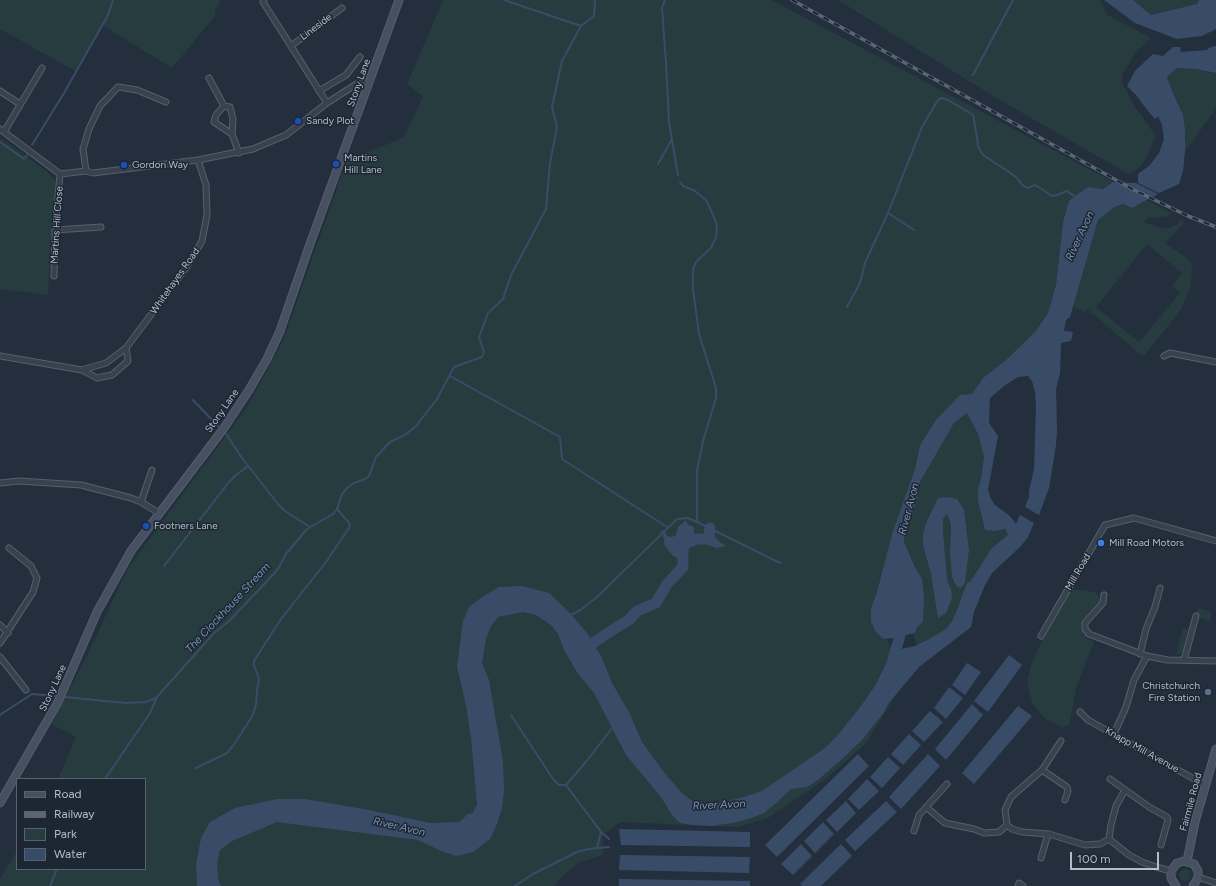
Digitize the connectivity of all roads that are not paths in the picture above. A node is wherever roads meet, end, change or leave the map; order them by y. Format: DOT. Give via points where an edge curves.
graph roads {
  1 [pos="264,0"];
  2 [pos="399,0"];
  3 [pos="342,8"];
  4 [pos="291,46"];
  5 [pos="360,57"];
  6 [pos="42,68"];
  7 [pos="209,78"];
  8 [pos="369,84"];
  9 [pos="319,91"];
  10 [pos="0,92"];
  11 [pos="166,102"];
  12 [pos="327,103"];
  13 [pos="20,104"];
  14 [pos="224,106"];
  15 [pos="2,130"];
  16 [pos="232,134"];
  17 [pos="239,153"];
  18 [pos="198,160"];
  19 [pos="86,171"];
  20 [pos="60,174"];
  21 [pos="101,227"];
  22 [pos="55,230"];
  23 [pos="54,276"];
  24 [pos="126,348"];
  25 [pos="0,356"];
  26 [pos="1164,356"];
  27 [pos="1216,362"];
  28 [pos="82,370"];
  29 [pos="152,470"];
  30 [pos="0,483"];
  31 [pos="141,502"];
  32 [pos="159,513"];
  33 [pos="1216,541"];
  34 [pos="9,548"];
  35 [pos="1160,588"];
  36 [pos="1104,595"];
  37 [pos="1196,616"];
  38 [pos="0,625"];
  39 [pos="8,633"];
  40 [pos="1041,636"];
  41 [pos="0,643"];
  42 [pos="1140,654"];
  43 [pos="1147,656"];
  44 [pos="0,657"];
  45 [pos="1184,660"];
  46 [pos="1216,661"];
  47 [pos="26,690"];
  48 [pos="1080,712"];
  49 [pos="1114,734"];
  50 [pos="1060,741"];
  51 [pos="1216,749"];
  52 [pos="1042,770"];
  53 [pos="1110,779"];
  54 [pos="947,784"];
  55 [pos="1205,785"];
  56 [pos="1125,790"];
  57 [pos="1065,800"];
  58 [pos="0,803"];
  59 [pos="926,807"];
  60 [pos="1007,825"];
  61 [pos="914,831"];
  62 [pos="1048,834"];
  63 [pos="1109,839"];
  64 [pos="1161,845"];
  65 [pos="1041,858"];
  66 [pos="1187,861"];
  67 [pos="1171,870"];
  68 [pos="1198,877"];
  69 [pos="1216,882"];
  70 [pos="1176,886"];
  71 [pos="1193,886"];
  1 -- 4 [label="street"];
  2 -- 8 [label="main road, Stony Lane"];
  3 -- 4 [label="street, Lineside"];
  4 -- 9 [label="street"];
  5 -- 9 [label="street" via="346,75"];
  6 -- 13 [label="street"];
  7 -- 14 [label="street"];
  8 -- 12 [label="street" via="358,83"];
  8 -- 32 [label="main road, Stony Lane" via="280,331 267,359 224,428"];
  9 -- 12 [label="street"];
  10 -- 13 [label="street"];
  11 -- 19 [label="street" via="137,90 118,87 100,106 89,129 84,149"];
  12 -- 17 [label="street" via="286,135"];
  13 -- 15 [label="street"];
  14 -- 16 [label="street" via="230,107 233,119"];
  14 -- 16 [label="street" via="216,115 214,122"];
  15 -- 20 [label="street"];
  16 -- 17 [label="street"];
  17 -- 18 [label="street"];
  18 -- 19 [label="street" via="93,173"];
  18 -- 24 [label="street, Whitehayes Road" via="206,185 207,215 202,241 186,268"];
  19 -- 20 [label="street"];
  20 -- 22 [label="street, Martins Hill Close"];
  21 -- 22 [label="street"];
  22 -- 23 [label="street, Martins Hill Close"];
  24 -- 28 [label="street, Whitehayes Road" via="106,363"];
  24 -- 28 [label="street, Whitehayes Road" via="128,360 112,376 97,378"];
  25 -- 28 [label="street, Whitehayes Road"];
  26 -- 27 [label="street" via="1170,353"];
  29 -- 31 [label="street"];
  30 -- 31 [label="street" via="18,481 81,485"];
  31 -- 32 [label="street"];
  32 -- 58 [label="main road, Stony Lane" via="131,551 97,612 58,702"];
  33 -- 40 [label="street, Mill Road" via="1134,518 1105,525"];
  34 -- 39 [label="street" via="31,566 37,578 32,592"];
  35 -- 42 [label="street"];
  36 -- 42 [label="street" via="1103,604 1085,623 1087,632"];
  37 -- 45 [label="street"];
  38 -- 39 [label="street"];
  39 -- 41 [label="street"];
  42 -- 43 [label="street"];
  43 -- 45 [label="street"];
  43 -- 49 [label="street" via="1134,680"];
  44 -- 47 [label="street"];
  45 -- 46 [label="street"];
  48 -- 49 [label="street, Knapp Mill Avenue" via="1088,720"];
  49 -- 55 [label="street, Knapp Mill Avenue"];
  50 -- 52 [label="street"];
  51 -- 55 [label="main road, Fairmile Road"];
  52 -- 57 [label="street" via="1067,787"];
  52 -- 60 [label="street" via="1011,797 1005,810"];
  53 -- 56 [label="street"];
  54 -- 59 [label="street"];
  55 -- 66 [label="main road, Fairmile Road"];
  56 -- 63 [label="street" via="1116,806"];
  56 -- 64 [label="street" via="1167,817"];
  59 -- 60 [label="street" via="945,823 984,833 999,832"];
  59 -- 61 [label="street" via="919,814"];
  60 -- 62 [label="street" via="1022,832"];
  62 -- 63 [label="street" via="1085,845 1100,844"];
  62 -- 65 [label="street"];
  63 -- 67 [label="street" via="1142,862"];
  66 -- 67 [label="main road" via="1177,863"];
  66 -- 68 [label="main road" via="1196,867"];
  67 -- 70 [label="main road" via="1172,880"];
  68 -- 69 [label="street"];
  68 -- 71 [label="main road"];
}
